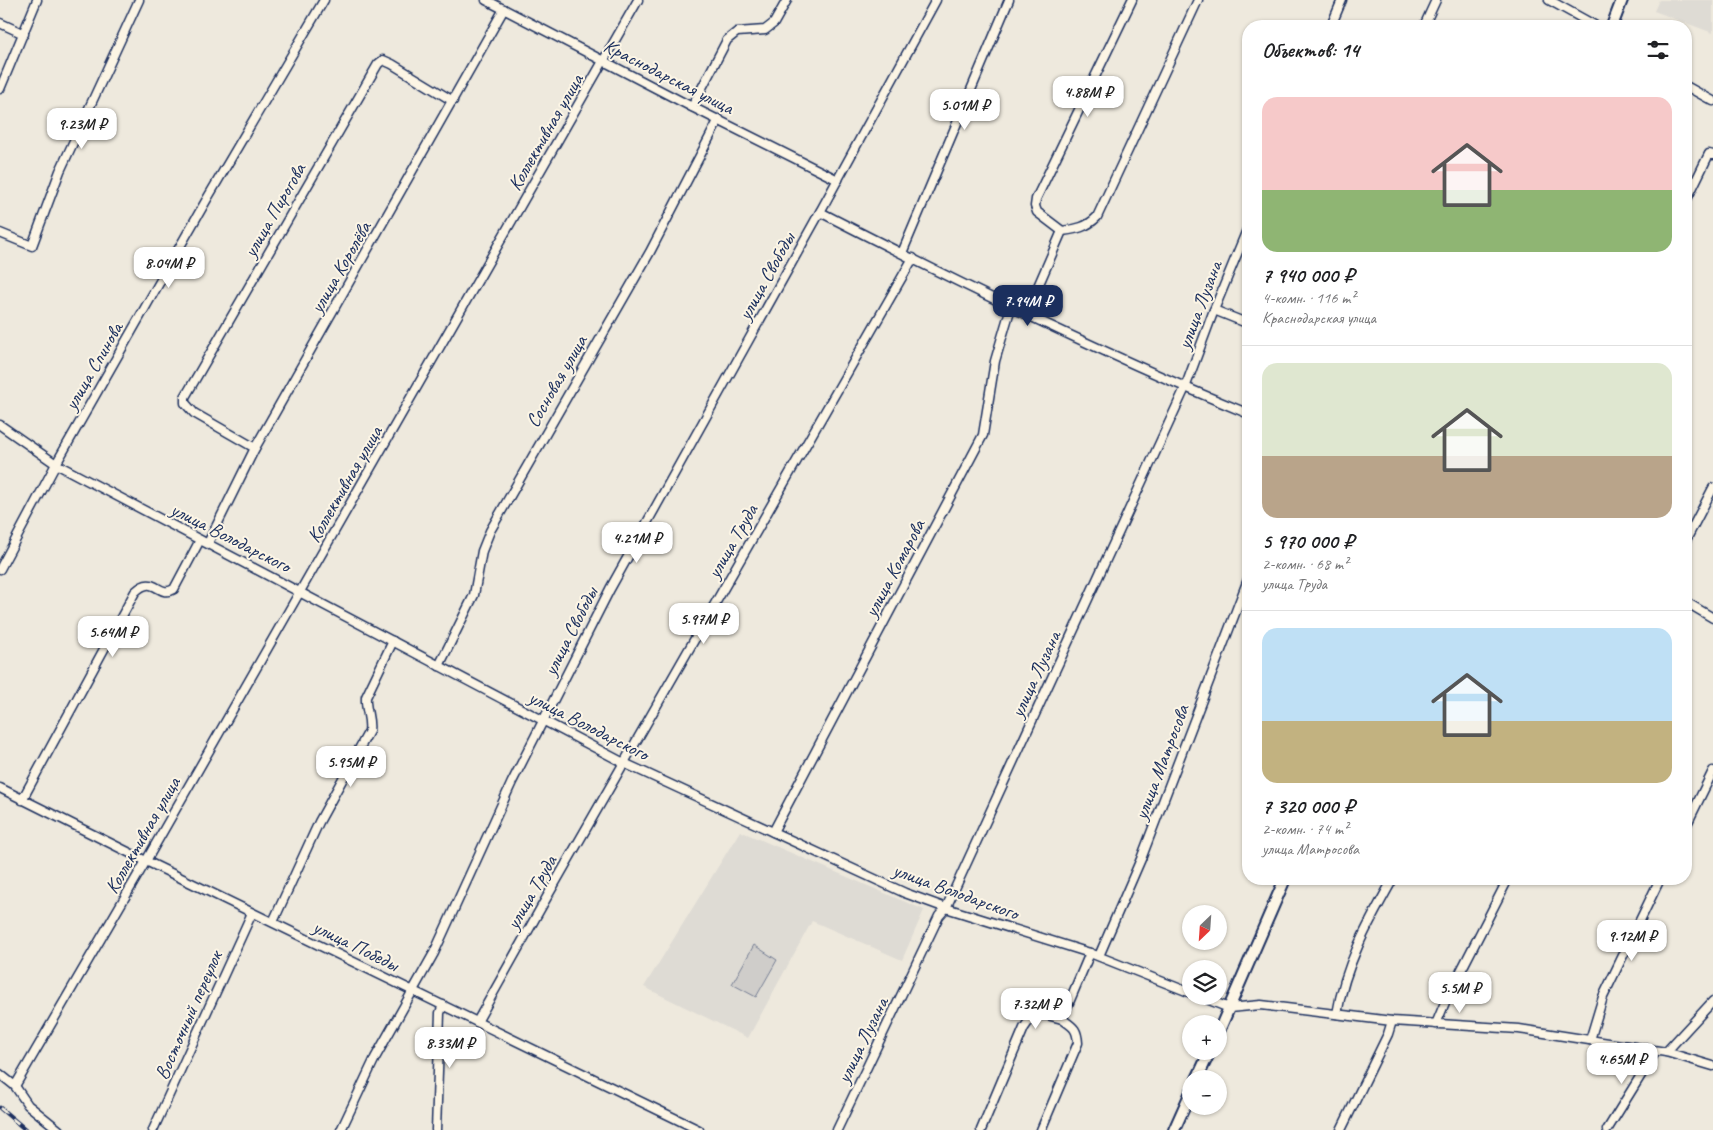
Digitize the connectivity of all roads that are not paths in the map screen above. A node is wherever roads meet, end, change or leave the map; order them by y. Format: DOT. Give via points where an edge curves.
graph roads {
  1 [pos="38,0"];
  2 [pos="139,0"];
  3 [pos="324,0"];
  4 [pos="486,0"];
  5 [pos="638,0"];
  6 [pos="787,0"];
  7 [pos="936,0"];
  8 [pos="1009,0"];
  9 [pos="1132,0"];
  10 [pos="1198,0"];
  11 [pos="1342,0"];
  12 [pos="1436,0"];
  13 [pos="1549,0"];
  14 [pos="1622,0"];
  15 [pos="504,10"];
  16 [pos="1334,20"];
  17 [pos="1427,20"];
  18 [pos="1585,20"];
  19 [pos="1614,20"];
  20 [pos="0,23"];
  21 [pos="24,34"];
  22 [pos="604,61"];
  23 [pos="0,89"];
  24 [pos="1692,90"];
  25 [pos="453,100"];
  26 [pos="1713,102"];
  27 [pos="692,107"];
  28 [pos="719,119"];
  29 [pos="1713,155"];
  30 [pos="838,180"];
  31 [pos="1692,188"];
  32 [pos="820,212"];
  33 [pos="1062,232"];
  34 [pos="0,233"];
  35 [pos="1242,242"];
  36 [pos="902,253"];
  37 [pos="913,258"];
  38 [pos="1011,307"];
  39 [pos="1214,310"];
  40 [pos="1026,314"];
  41 [pos="1242,321"];
  42 [pos="1185,388"];
  43 [pos="1242,411"];
  44 [pos="0,425"];
  45 [pos="255,448"];
  46 [pos="56,464"];
  47 [pos="1713,488"];
  48 [pos="1692,528"];
  49 [pos="200,540"];
  50 [pos="208,543"];
  51 [pos="0,569"];
  52 [pos="301,591"];
  53 [pos="1242,594"];
  54 [pos="1692,606"];
  55 [pos="1713,618"];
  56 [pos="393,641"];
  57 [pos="439,666"];
  58 [pos="543,719"];
  59 [pos="624,763"];
  60 [pos="1713,771"];
  61 [pos="0,788"];
  62 [pos="22,800"];
  63 [pos="1692,814"];
  64 [pos="773,832"];
  65 [pos="146,861"];
  66 [pos="1282,885"];
  67 [pos="1390,885"];
  68 [pos="1505,885"];
  69 [pos="1657,885"];
  70 [pos="946,908"];
  71 [pos="252,913"];
  72 [pos="273,922"];
  73 [pos="1090,953"];
  74 [pos="1099,956"];
  75 [pos="1182,989"];
  76 [pos="412,991"];
  77 [pos="1713,1001"];
  78 [pos="442,1005"];
  79 [pos="1222,1005"];
  80 [pos="1229,1008"];
  81 [pos="1337,1014"];
  82 [pos="1226,1015"];
  83 [pos="1062,1020"];
  84 [pos="1392,1021"];
  85 [pos="477,1022"];
  86 [pos="1436,1024"];
  87 [pos="1590,1040"];
  88 [pos="1656,1051"];
  89 [pos="1666,1052"];
  90 [pos="1713,1066"];
  91 [pos="0,1074"];
  92 [pos="15,1086"];
  93 [pos="1182,1112"];
  94 [pos="683,1122"];
  95 [pos="59,1130"];
  96 [pos="153,1130"];
  97 [pos="341,1130"];
  98 [pos="436,1130"];
  99 [pos="678,1130"];
  100 [pos="698,1130"];
  101 [pos="836,1130"];
  102 [pos="981,1130"];
  103 [pos="1041,1130"];
  104 [pos="1174,1130"];
  105 [pos="1341,1130"];
  106 [pos="1607,1130"];
  1 -- 21 [label="street"];
  2 -- 34 [label="street" via="60,171 32,246"];
  3 -- 46 [label="street, улица Спинова"];
  4 -- 15 [label="street, Краснодарская улица"];
  5 -- 22 [label="street, Коллективная улица"];
  6 -- 27 [label="street" via="774,23 765,30 738,32 727,40"];
  7 -- 30 [label="street, улица Свободы"];
  8 -- 36 [label="street"];
  9 -- 33 [label="street" via="1036,199 1037,212"];
  10 -- 33 [label="street" via="1096,218 1083,228"];
  11 -- 16 [label="street"];
  12 -- 17 [label="street"];
  13 -- 18 [label="street"];
  14 -- 19 [label="main road"];
  15 -- 22 [label="street, Краснодарская улица"];
  15 -- 25 [label="street, улица Королёва"];
  20 -- 21 [label="street"];
  21 -- 23 [label="street"];
  22 -- 27 [label="street, Краснодарская улица"];
  22 -- 52 [label="street, Коллективная улица"];
  24 -- 26 [label="street"];
  25 -- 45 [label="street, улица Королёва"];
  25 -- 45 [label="street, улица Пирогова" via="392,64 383,60 378,64 185,397 185,403 194,413"];
  27 -- 28 [label="street, Краснодарская улица"];
  28 -- 30 [label="street, Краснодарская улица"];
  28 -- 57 [label="street, Сосновая улица" via="650,252 490,531 482,551 474,595"];
  29 -- 31 [label="street" via="1709,154"];
  30 -- 32 [label="street, улица Свободы"];
  32 -- 36 [label="street"];
  32 -- 58 [label="street, улица Свободы" via="610,589"];
  33 -- 40 [label="street"];
  35 -- 39 [label="street, улица Лузана"];
  36 -- 37 [label="street"];
  37 -- 38 [label="street"];
  37 -- 59 [label="street, улица Труда"];
  38 -- 40 [label="street"];
  38 -- 64 [label="street, улица Комарова" via="995,361 983,435"];
  39 -- 41 [label="street"];
  39 -- 42 [label="street, улица Лузана"];
  40 -- 42 [label="street"];
  42 -- 43 [label="street"];
  42 -- 70 [label="street, улица Лузана"];
  44 -- 46 [label="street, улица Володарского"];
  45 -- 50 [label="street, улица Королёва"];
  46 -- 49 [label="street, улица Володарского"];
  46 -- 51 [label="street, улица Спинова"];
  47 -- 48 [label="street"];
  49 -- 50 [label="street, улица Володарского"];
  49 -- 62 [label="street" via="174,589 165,592 150,584 136,592"];
  50 -- 52 [label="street, улица Володарского"];
  52 -- 56 [label="street, улица Володарского"];
  52 -- 65 [label="street, Коллективная улица"];
  53 -- 74 [label="street, улица Матросова" via="1141,859"];
  54 -- 55 [label="street"];
  56 -- 57 [label="street, улица Володарского"];
  56 -- 72 [label="street" via="366,697 369,731 320,822"];
  57 -- 58 [label="street, улица Володарского"];
  58 -- 59 [label="street, улица Володарского"];
  58 -- 76 [label="street, улица Свободы" via="434,954"];
  59 -- 64 [label="street, улица Володарского"];
  59 -- 85 [label="street, улица Труда"];
  60 -- 63 [label="street"];
  61 -- 62 [label="street, улица Победы"];
  62 -- 65 [label="street, улица Победы"];
  64 -- 70 [label="street, улица Володарского" via="905,893"];
  65 -- 71 [label="street, улица Победы"];
  65 -- 92 [label="street, Коллективная улица"];
  66 -- 80 [label="main road"];
  67 -- 81 [label="street" via="1361,936"];
  68 -- 86 [label="street"];
  69 -- 87 [label="street" via="1603,997"];
  70 -- 73 [label="street, улица Володарского"];
  70 -- 101 [label="street, улица Лузана" via="939,916"];
  71 -- 72 [label="street, улица Победы"];
  71 -- 96 [label="street, Восточный переулок"];
  72 -- 76 [label="street, улица Победы"];
  73 -- 74 [label="street, улица Володарского"];
  73 -- 83 [label="street"];
  74 -- 75 [label="street, улица Володарского"];
  76 -- 78 [label="street, улица Победы"];
  76 -- 97 [label="street, улица Свободы"];
  77 -- 89 [label="street"];
  78 -- 85 [label="street, улица Победы"];
  78 -- 98 [label="street"];
  79 -- 80 [label="street"];
  80 -- 81 [label="street" via="1261,1005"];
  80 -- 82 [label="main road"];
  81 -- 84 [label="street"];
  83 -- 102 [label="street" via="1033,1015 1024,1028"];
  83 -- 103 [label="street" via="1078,1033 1078,1043"];
  84 -- 86 [label="street"];
  84 -- 105 [label="street"];
  85 -- 94 [label="street, улица Победы"];
  86 -- 87 [label="street" via="1519,1029"];
  87 -- 88 [label="street"];
  88 -- 89 [label="street"];
  88 -- 106 [label="street"];
  89 -- 90 [label="street"];
  91 -- 92 [label="street"];
  92 -- 95 [label="street" via="28,1105"];
  93 -- 104 [label="main road"];
  94 -- 99 [label="street"];
  94 -- 100 [label="street, улица Победы"];
}
